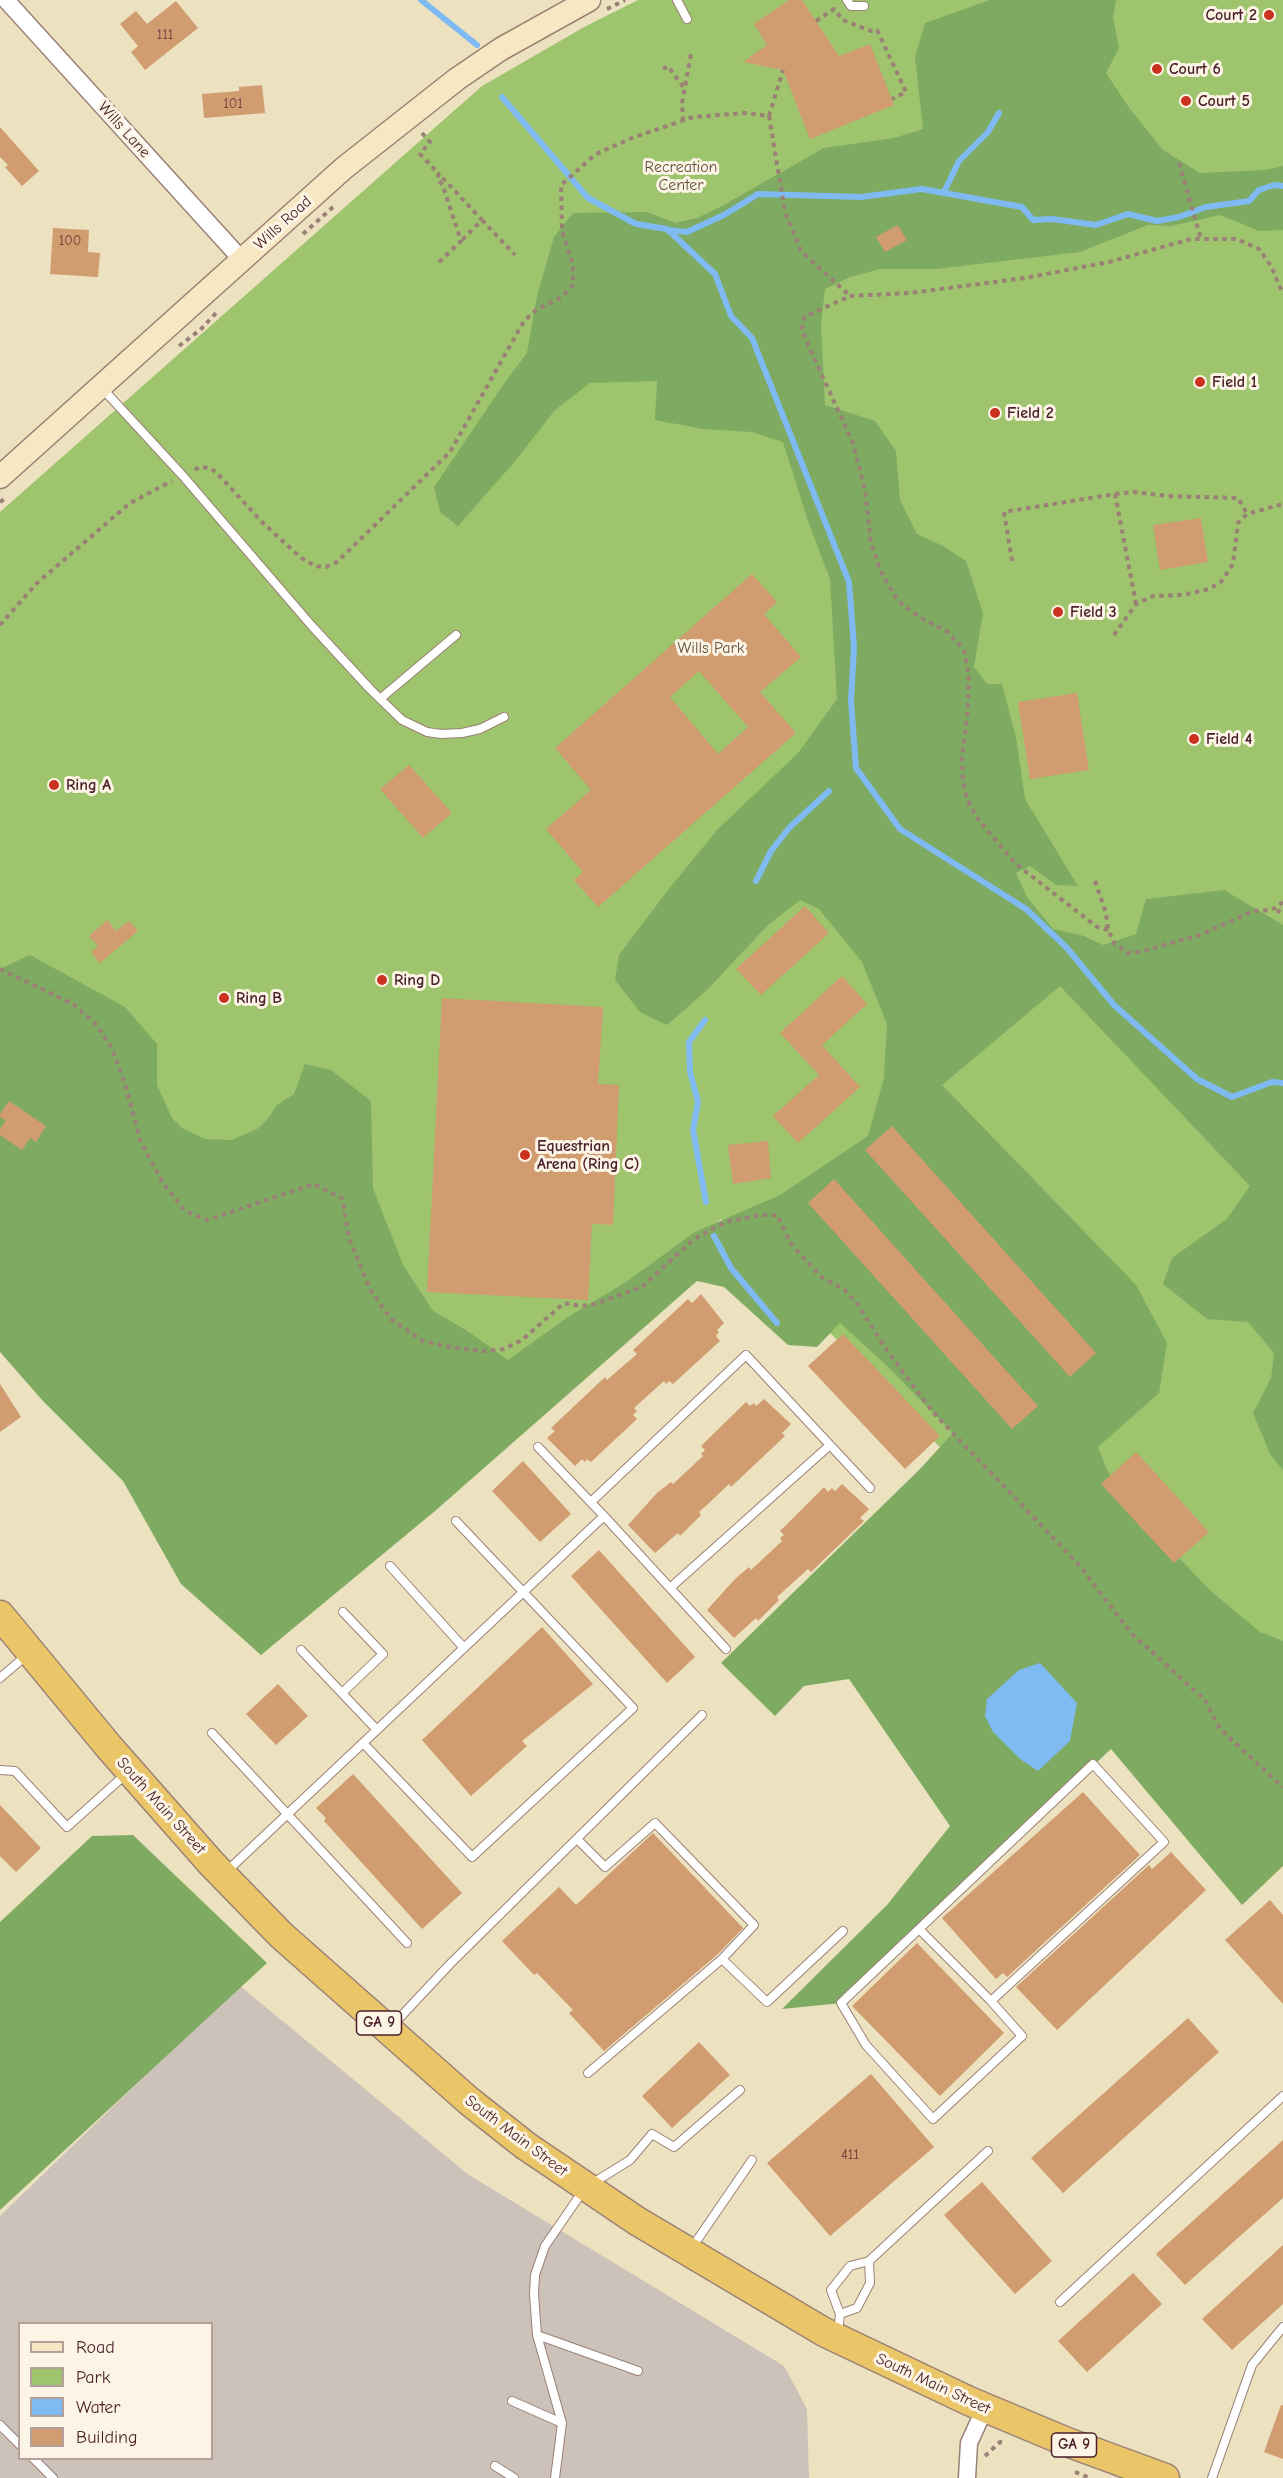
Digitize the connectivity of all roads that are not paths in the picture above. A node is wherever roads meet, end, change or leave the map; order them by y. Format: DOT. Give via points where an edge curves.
graph roads {
  1 [pos="6,0"];
  2 [pos="677,0"];
  3 [pos="847,0"];
  4 [pos="598,5"];
  5 [pos="864,6"];
  6 [pos="687,19"];
  7 [pos="242,260"];
  8 [pos="101,386"];
  9 [pos="6,484"];
  10 [pos="456,635"];
  11 [pos="380,699"];
  12 [pos="504,717"];
  13 [pos="830,1445"];
  14 [pos="538,1447"];
  15 [pos="870,1488"];
  16 [pos="591,1502"];
  17 [pos="604,1516"];
  18 [pos="456,1521"];
  19 [pos="390,1566"];
  20 [pos="670,1588"];
  21 [pos="523,1592"];
  22 [pos="343,1612"];
  23 [pos="0,1615"];
  24 [pos="464,1648"];
  25 [pos="726,1649"];
  26 [pos="301,1650"];
  27 [pos="30,1652"];
  28 [pos="0,1678"];
  29 [pos="342,1693"];
  30 [pos="702,1715"];
  31 [pos="377,1730"];
  32 [pos="212,1733"];
  33 [pos="363,1743"];
  34 [pos="0,1770"];
  35 [pos="130,1770"];
  36 [pos="287,1814"];
  37 [pos="577,1839"];
  38 [pos="223,1875"];
  39 [pos="919,1929"];
  40 [pos="843,1930"];
  41 [pos="407,1943"];
  42 [pos="722,1959"];
  43 [pos="991,2001"];
  44 [pos="387,2031"];
  45 [pos="588,2073"];
  46 [pos="740,2090"];
  47 [pos="1283,2096"];
  48 [pos="988,2151"];
  49 [pos="752,2160"];
  50 [pos="585,2188"];
  51 [pos="689,2252"];
  52 [pos="869,2261"];
  53 [pos="1060,2302"];
  54 [pos="839,2326"];
  55 [pos="1283,2327"];
  56 [pos="537,2335"];
  57 [pos="638,2371"];
  58 [pos="512,2400"];
  59 [pos="985,2408"];
  60 [pos="562,2423"];
  61 [pos="0,2425"];
  62 [pos="18,2443"];
  63 [pos="35,2460"];
  64 [pos="495,2466"];
  65 [pos="52,2478"];
  66 [pos="514,2478"];
  67 [pos="555,2478"];
  68 [pos="967,2478"];
  69 [pos="1164,2478"];
  70 [pos="1212,2478"];
  1 -- 7 [label="street, Wills Lane"];
  2 -- 6 [label="lane"];
  3 -- 5 [label="lane" via="851,6"];
  4 -- 7 [label="street, Wills Road" via="501,49 457,79 344,168"];
  7 -- 8 [label="street, Wills Road"];
  8 -- 9 [label="street, Wills Road"];
  8 -- 11 [label="lane"];
  10 -- 11 [label="lane"];
  11 -- 12 [label="lane" via="402,720 427,732 462,734"];
  13 -- 15 [label="lane"];
  13 -- 16 [label="lane" via="746,1355"];
  13 -- 20 [label="lane"];
  14 -- 16 [label="lane"];
  16 -- 17 [label="lane"];
  17 -- 20 [label="lane"];
  17 -- 21 [label="lane"];
  18 -- 21 [label="lane"];
  19 -- 24 [label="lane"];
  20 -- 25 [label="lane"];
  21 -- 24 [label="lane"];
  21 -- 33 [label="lane" via="633,1708 472,1857"];
  22 -- 29 [label="lane" via="382,1654"];
  23 -- 27 [label="highway, South Main Street / GA 9"];
  24 -- 31 [label="lane"];
  26 -- 29 [label="lane"];
  27 -- 28 [label="lane"];
  27 -- 35 [label="highway, South Main Street / GA 9"];
  29 -- 31 [label="lane"];
  30 -- 37 [label="lane"];
  31 -- 33 [label="lane"];
  32 -- 36 [label="lane"];
  33 -- 36 [label="lane"];
  34 -- 35 [label="lane" via="15,1771 67,1827"];
  35 -- 38 [label="highway, South Main Street / GA 9"];
  36 -- 38 [label="lane"];
  36 -- 41 [label="lane"];
  37 -- 42 [label="lane" via="605,1867 655,1823 754,1925"];
  37 -- 44 [label="lane"];
  38 -- 44 [label="highway, South Main Street / GA 9" via="281,1935"];
  39 -- 43 [label="lane"];
  39 -- 43 [label="lane" via="841,2003 866,2045 933,2119 1022,2036"];
  39 -- 43 [label="lane" via="1093,1764 1164,1842"];
  40 -- 42 [label="lane" via="767,2002"];
  42 -- 45 [label="lane"];
  44 -- 50 [label="highway, South Main Street / GA 9" via="469,2101"];
  46 -- 50 [label="lane" via="674,2147 652,2134 630,2160"];
  47 -- 53 [label="lane"];
  48 -- 52 [label="lane"];
  49 -- 51 [label="lane"];
  50 -- 51 [label="highway, South Main Street / GA 9"];
  50 -- 56 [label="lane" via="545,2246 534,2294"];
  51 -- 54 [label="highway, South Main Street / GA 9"];
  52 -- 54 [label="lane" via="870,2283 856,2308"];
  52 -- 54 [label="lane" via="850,2266 831,2290"];
  54 -- 59 [label="highway, South Main Street / GA 9"];
  55 -- 70 [label="lane" via="1252,2365"];
  56 -- 57 [label="lane"];
  56 -- 60 [label="lane"];
  58 -- 60 [label="lane"];
  59 -- 68 [label="street" via="969,2444"];
  59 -- 69 [label="highway, South Main Street / GA 9"];
  60 -- 67 [label="lane"];
  61 -- 62 [label="lane"];
  63 -- 65 [label="lane"];
  64 -- 66 [label="lane"];
}
